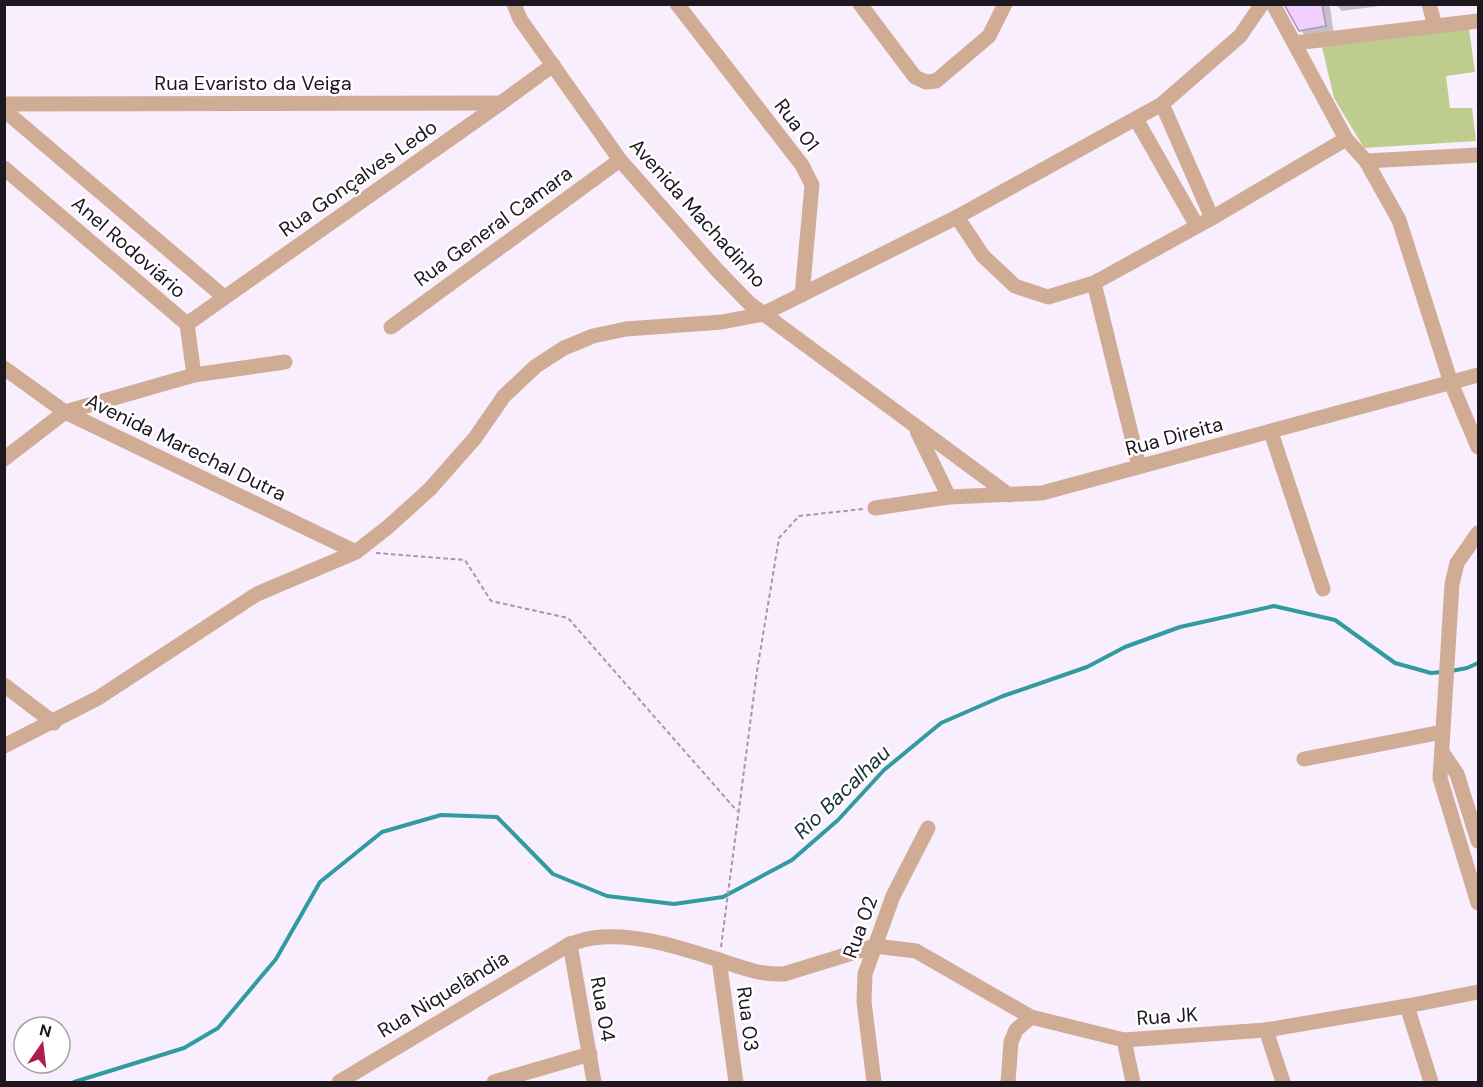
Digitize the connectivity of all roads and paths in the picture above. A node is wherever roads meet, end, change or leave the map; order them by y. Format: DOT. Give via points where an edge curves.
graph roads {
  1 [pos="514,4"];
  2 [pos="677,4"];
  3 [pos="860,4"];
  4 [pos="1005,4"];
  5 [pos="1262,4"];
  6 [pos="1273,4"];
  7 [pos="1429,4"];
  8 [pos="1479,21"];
  9 [pos="1436,26"];
  10 [pos="1295,43"];
  11 [pos="552,65"];
  12 [pos="501,103"];
  13 [pos="4,104"];
  14 [pos="1162,104"];
  15 [pos="4,110"];
  16 [pos="1136,119"];
  17 [pos="1346,139"];
  18 [pos="1479,155"];
  19 [pos="620,160"];
  20 [pos="1366,161"];
  21 [pos="4,168"];
  22 [pos="957,217"];
  23 [pos="1212,218"];
  24 [pos="1197,226"];
  25 [pos="1094,283"];
  26 [pos="802,295"];
  27 [pos="224,297"];
  28 [pos="763,314"];
  29 [pos="187,324"];
  30 [pos="391,327"];
  31 [pos="285,362"];
  32 [pos="4,368"];
  33 [pos="194,375"];
  34 [pos="1479,375"];
  35 [pos="1451,383"];
  36 [pos="65,412"];
  37 [pos="916,428"];
  38 [pos="1271,432"];
  39 [pos="1479,447"];
  40 [pos="4,459"];
  41 [pos="1139,466"];
  42 [pos="1009,495"];
  43 [pos="949,497"];
  44 [pos="875,508"];
  45 [pos="1479,533"];
  46 [pos="356,552"];
  47 [pos="1323,589"];
  48 [pos="4,685"];
  49 [pos="54,723"];
  50 [pos="1442,732"];
  51 [pos="4,746"];
  52 [pos="1442,752"];
  53 [pos="1304,759"];
  54 [pos="737,811"];
  55 [pos="928,828"];
  56 [pos="1479,841"];
  57 [pos="1479,903"];
  58 [pos="570,944"];
  59 [pos="876,946"];
  60 [pos="719,960"];
  61 [pos="1479,992"];
  62 [pos="1407,1006"];
  63 [pos="1030,1017"];
  64 [pos="1266,1030"];
  65 [pos="1124,1040"];
  66 [pos="590,1054"];
  67 [pos="339,1083"];
  68 [pos="494,1083"];
  69 [pos="594,1083"];
  70 [pos="735,1083"];
  71 [pos="874,1083"];
  72 [pos="1008,1083"];
  73 [pos="1133,1083"];
  74 [pos="1283,1083"];
  75 [pos="1431,1083"];
  1 -- 11 [label="street, Avenida Machadinho"];
  2 -- 26 [label="street, Rua 01" via="802,165 812,185"];
  3 -- 4 [label="street" via="915,77 926,82 936,81 989,36"];
  5 -- 14 [label="street" via="1240,36"];
  6 -- 10 [label="street"];
  7 -- 9 [label="street"];
  8 -- 9 [label="street"];
  9 -- 10 [label="street"];
  10 -- 17 [label="street"];
  11 -- 12 [label="street, Rua Gonçalves Ledo"];
  11 -- 19 [label="street, Avenida Machadinho"];
  12 -- 13 [label="street, Rua Evaristo da Veiga"];
  12 -- 27 [label="street, Rua Gonçalves Ledo"];
  14 -- 16 [label="street"];
  14 -- 23 [label="street"];
  15 -- 27 [label="street, Anel Rodoviário"];
  16 -- 22 [label="street"];
  16 -- 24 [label="street"];
  17 -- 20 [label="street"];
  17 -- 23 [label="street"];
  18 -- 20 [label="street"];
  19 -- 28 [label="street, Avenida Machadinho" via="716,269"];
  19 -- 30 [label="street, Rua General Camara"];
  20 -- 35 [label="street" via="1398,220"];
  21 -- 29 [label="street, Anel Rodoviário"];
  22 -- 25 [label="street" via="983,256 1015,286 1048,297"];
  22 -- 26 [label="street"];
  23 -- 24 [label="street"];
  24 -- 25 [label="street"];
  25 -- 41 [label="street"];
  26 -- 28 [label="street"];
  27 -- 29 [label="street, Rua Gonçalves Ledo"];
  28 -- 37 [label="street, Avenida Machadinho"];
  28 -- 46 [label="street" via="722,322 626,329 564,348 536,366 504,396 475,438 430,489"];
  29 -- 33 [label="street, Anel Rodoviário"];
  31 -- 33 [label="street"];
  32 -- 36 [label="street, Avenida Marechal Dutra"];
  33 -- 36 [label="street"];
  34 -- 35 [label="street, Rua Direita"];
  35 -- 38 [label="street, Rua Direita"];
  35 -- 39 [label="street"];
  36 -- 40 [label="street"];
  36 -- 46 [label="street, Avenida Marechal Dutra"];
  37 -- 42 [label="street, Avenida Machadinho"];
  37 -- 43 [label="street"];
  38 -- 41 [label="street, Rua Direita"];
  38 -- 47 [label="street"];
  41 -- 42 [label="street, Rua Direita" via="1041,493"];
  42 -- 43 [label="street, Rua Direita"];
  43 -- 44 [label="street, Rua Direita"];
  44 -- 54 [label="path" via="799,516 779,538"];
  45 -- 50 [label="street" via="1457,563 1452,584"];
  46 -- 49 [label="street" via="257,594"];
  46 -- 54 [label="path" via="465,560 491,601 568,618"];
  48 -- 49 [label="street"];
  49 -- 51 [label="street"];
  50 -- 52 [label="street"];
  50 -- 53 [label="street"];
  52 -- 56 [label="street" via="1457,774"];
  52 -- 57 [label="street" via="1440,778"];
  54 -- 60 [label="path"];
  55 -- 59 [label="street, Rua 02" via="893,896"];
  58 -- 60 [label="street, Rua Niquelândia" via="593,938 630,938"];
  58 -- 66 [label="street, Rua 04"];
  58 -- 67 [label="street, Rua Niquelândia"];
  59 -- 60 [label="street, Rua Niquelândia" via="784,974 768,975"];
  59 -- 63 [label="street, Rua JK" via="916,951"];
  59 -- 71 [label="street, Rua 02" via="865,974 864,1002"];
  60 -- 70 [label="street, Rua 03"];
  61 -- 62 [label="street, Rua JK"];
  62 -- 64 [label="street, Rua JK"];
  62 -- 75 [label="street"];
  63 -- 65 [label="street, Rua JK"];
  63 -- 72 [label="street" via="1016,1030 1011,1042"];
  64 -- 65 [label="street, Rua JK"];
  64 -- 74 [label="street"];
  65 -- 73 [label="street"];
  66 -- 68 [label="street"];
  66 -- 69 [label="street, Rua 04"];
}
